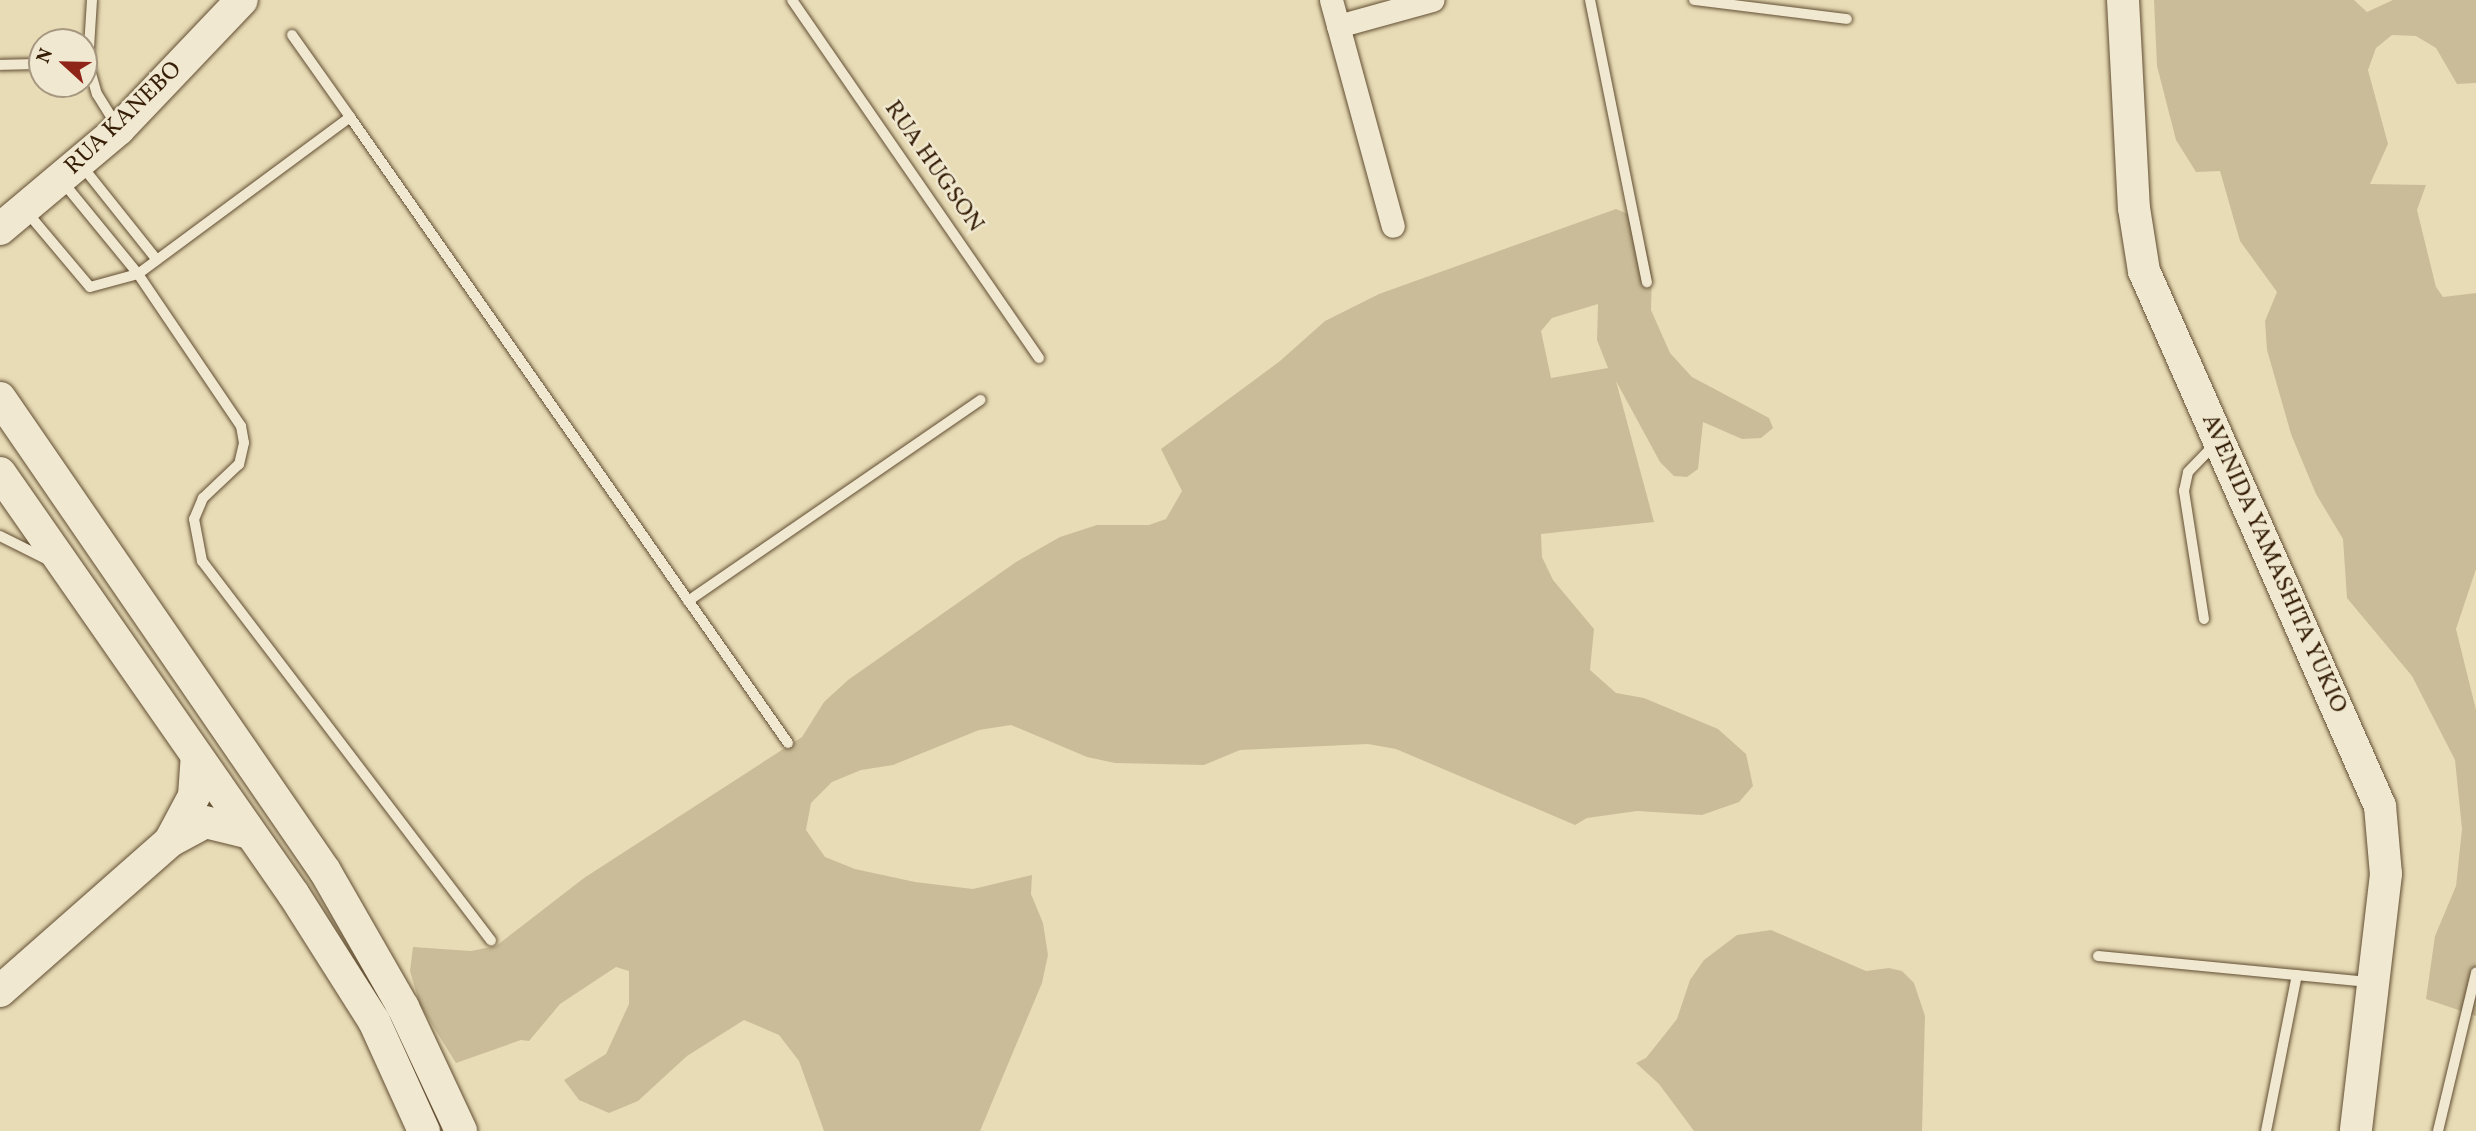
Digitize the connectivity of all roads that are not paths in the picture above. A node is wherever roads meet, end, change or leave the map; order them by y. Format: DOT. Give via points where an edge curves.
graph roads {
  1 [pos="92,0"];
  2 [pos="242,0"];
  3 [pos="792,0"];
  4 [pos="1331,0"];
  5 [pos="1432,0"];
  6 [pos="1590,0"];
  7 [pos="1694,0"];
  8 [pos="2123,0"];
  9 [pos="1847,19"];
  10 [pos="1338,26"];
  11 [pos="89,28"];
  12 [pos="292,35"];
  13 [pos="28,64"];
  14 [pos="0,65"];
  15 [pos="98,96"];
  16 [pos="349,117"];
  17 [pos="119,129"];
  18 [pos="70,172"];
  19 [pos="26,211"];
  20 [pos="1393,226"];
  21 [pos="0,229"];
  22 [pos="157,260"];
  23 [pos="138,274"];
  24 [pos="1647,282"];
  25 [pos="1039,358"];
  26 [pos="0,398"];
  27 [pos="981,400"];
  28 [pos="2218,441"];
  29 [pos="0,473"];
  30 [pos="0,536"];
  31 [pos="68,570"];
  32 [pos="688,601"];
  33 [pos="2204,619"];
  34 [pos="173,653"];
  35 [pos="141,676"];
  36 [pos="788,743"];
  37 [pos="197,757"];
  38 [pos="250,833"];
  39 [pos="170,841"];
  40 [pos="325,871"];
  41 [pos="294,895"];
  42 [pos="491,940"];
  43 [pos="2098,956"];
  44 [pos="2476,974"];
  45 [pos="2297,975"];
  46 [pos="2375,983"];
  47 [pos="0,990"];
  48 [pos="424,1131"];
  49 [pos="461,1131"];
  50 [pos="2266,1131"];
  51 [pos="2357,1131"];
  52 [pos="2438,1131"];
  1 -- 11 [label="lane"];
  2 -- 17 [label="main road, RUA KANEBO"];
  3 -- 25 [label="lane, RUA HUGSON"];
  4 -- 10 [label="street"];
  5 -- 10 [label="street"];
  6 -- 24 [label="lane"];
  7 -- 9 [label="lane"];
  8 -- 28 [label="main road, AVENIDA YAMASHITA YUKIO" via="2134,208 2144,271"];
  10 -- 20 [label="street"];
  12 -- 16 [label="lane"];
  13 -- 14 [label="lane"];
  15 -- 17 [label="lane"];
  16 -- 22 [label="lane"];
  16 -- 32 [label="lane"];
  17 -- 18 [label="main road, RUA KANEBO"];
  18 -- 19 [label="main road, RUA KANEBO"];
  18 -- 22 [label="lane"];
  18 -- 23 [label="lane"];
  19 -- 21 [label="main road, RUA KANEBO"];
  19 -- 23 [label="lane" via="90,287"];
  22 -- 23 [label="lane"];
  23 -- 42 [label="lane" via="241,426 244,443 239,464 203,498 194,519 202,561"];
  26 -- 34 [label="main road"];
  27 -- 32 [label="lane"];
  28 -- 33 [label="lane" via="2188,472 2184,491"];
  28 -- 46 [label="main road, AVENIDA YAMASHITA YUKIO" via="2380,806 2386,874"];
  29 -- 31 [label="main road"];
  30 -- 31 [label="lane"];
  31 -- 35 [label="main road"];
  32 -- 36 [label="lane"];
  34 -- 35 [label="main road"];
  34 -- 40 [label="main road"];
  35 -- 37 [label="main road"];
  37 -- 38 [label="main road"];
  37 -- 39 [label="main road" via="194,796"];
  38 -- 39 [label="main road" via="205,822"];
  38 -- 41 [label="main road"];
  39 -- 47 [label="main road"];
  40 -- 41 [label="main road"];
  40 -- 49 [label="main road" via="403,1007"];
  41 -- 48 [label="main road" via="374,1021"];
  43 -- 45 [label="lane"];
  44 -- 52 [label="lane"];
  45 -- 46 [label="lane"];
  45 -- 50 [label="lane"];
  46 -- 51 [label="main road, AVENIDA YAMASHITA YUKIO"];
}
